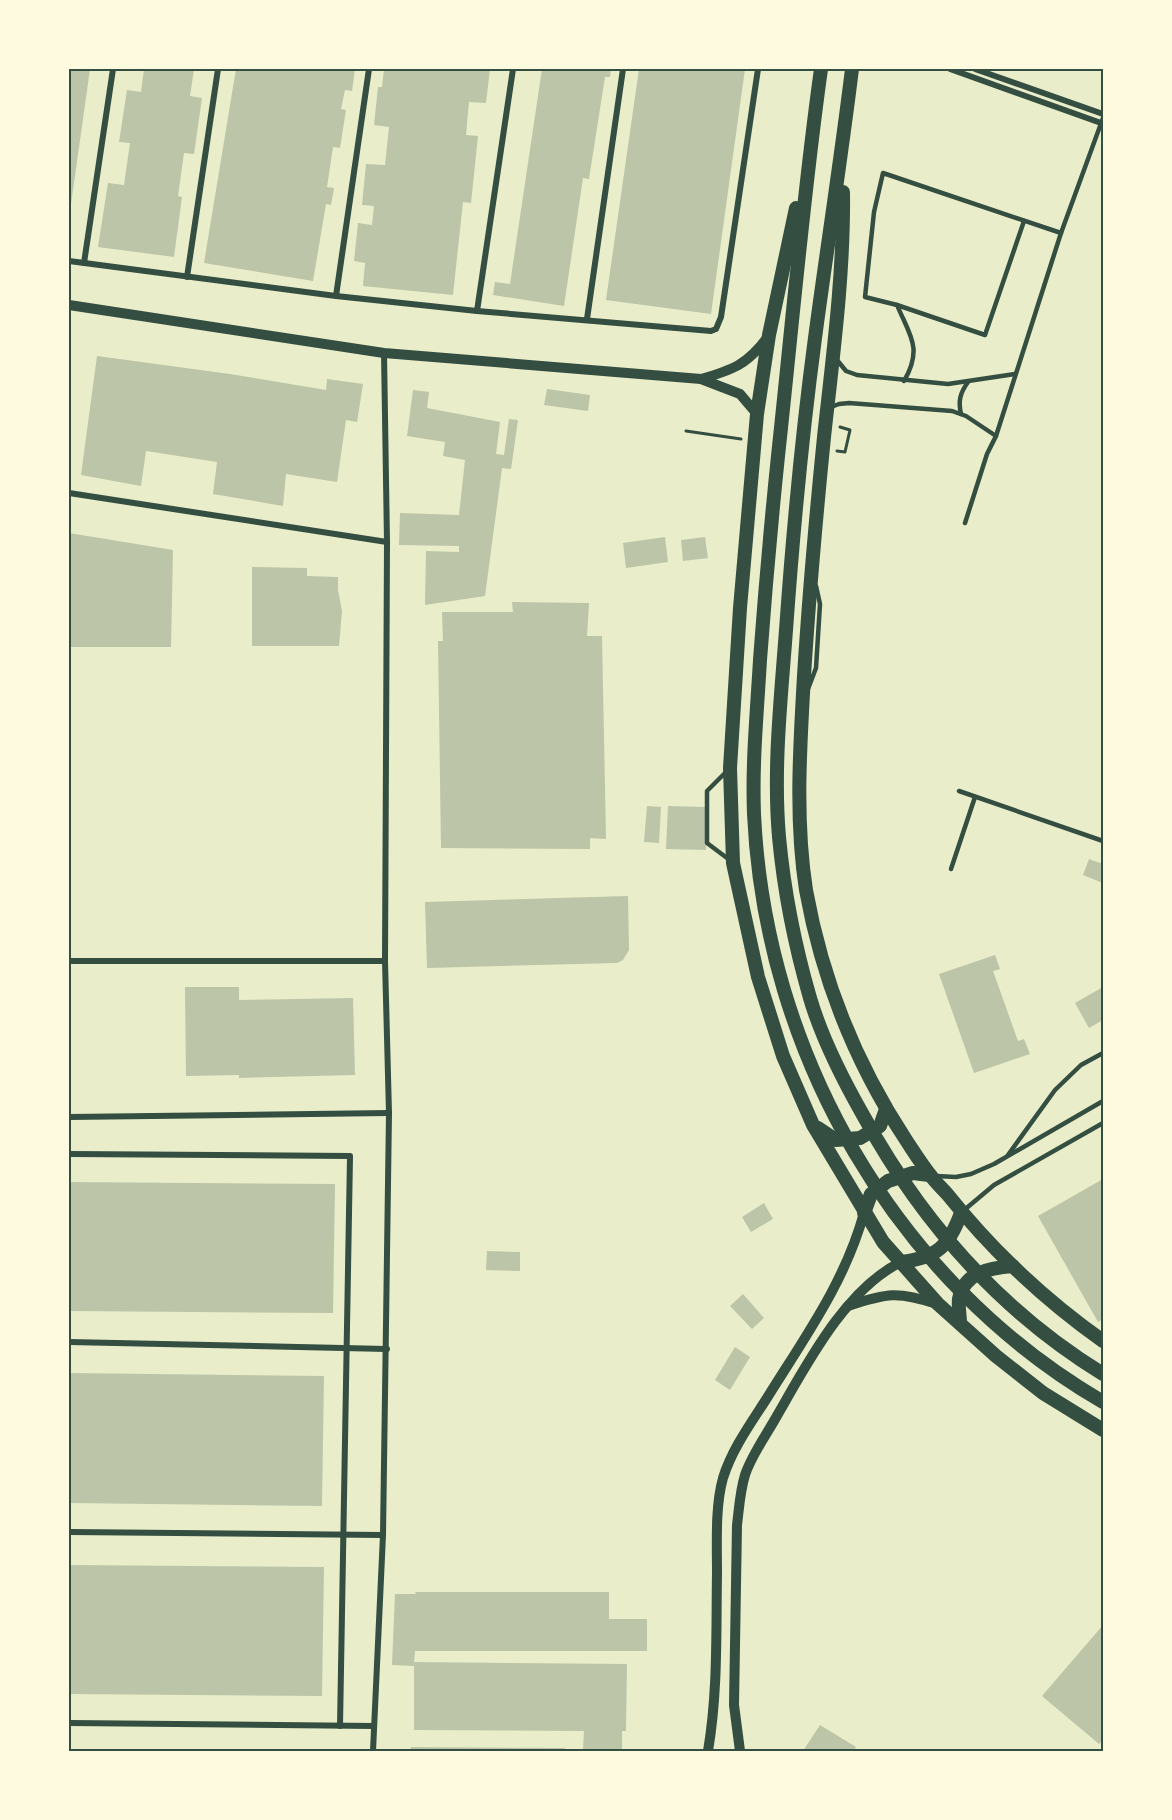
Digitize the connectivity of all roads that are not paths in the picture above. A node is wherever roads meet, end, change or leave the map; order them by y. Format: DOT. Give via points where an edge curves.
graph roads {
  1 [pos="113,69"];
  2 [pos="218,69"];
  3 [pos="369,69"];
  4 [pos="513,69"];
  5 [pos="623,69"];
  6 [pos="758,69"];
  7 [pos="821,69"];
  8 [pos="852,69"];
  9 [pos="950,69"];
  10 [pos="975,69"];
  11 [pos="1102,118"];
  12 [pos="811,138"];
  13 [pos="843,147"];
  14 [pos="1024,221"];
  15 [pos="1061,233"];
  16 [pos="69,261"];
  17 [pos="84,263"];
  18 [pos="186,277"];
  19 [pos="336,296"];
  20 [pos="69,305"];
  21 [pos="897,305"];
  22 [pos="477,311"];
  23 [pos="587,319"];
  24 [pos="769,335"];
  25 [pos="384,353"];
  26 [pos="835,356"];
  27 [pos="1015,374"];
  28 [pos="701,379"];
  29 [pos="904,381"];
  30 [pos="968,382"];
  31 [pos="829,408"];
  32 [pos="757,414"];
  33 [pos="961,414"];
  34 [pos="996,436"];
  35 [pos="69,493"];
  36 [pos="965,523"];
  37 [pos="387,542"];
  38 [pos="730,768"];
  39 [pos="958,791"];
  40 [pos="975,797"];
  41 [pos="1103,841"];
  42 [pos="733,862"];
  43 [pos="951,869"];
  44 [pos="69,961"];
  45 [pos="385,961"];
  46 [pos="1103,1053"];
  47 [pos="1103,1101"];
  48 [pos="886,1109"];
  49 [pos="389,1113"];
  50 [pos="69,1117"];
  51 [pos="1103,1123"];
  52 [pos="813,1125"];
  53 [pos="69,1155"];
  54 [pos="1006,1157"];
  55 [pos="929,1174"];
  56 [pos="864,1213"];
  57 [pos="961,1213"];
  58 [pos="901,1262"];
  59 [pos="1012,1266"];
  60 [pos="938,1304"];
  61 [pos="848,1306"];
  62 [pos="960,1323"];
  63 [pos="1103,1341"];
  64 [pos="69,1342"];
  65 [pos="346,1348"];
  66 [pos="387,1349"];
  67 [pos="1103,1374"];
  68 [pos="1103,1402"];
  69 [pos="1103,1430"];
  70 [pos="69,1532"];
  71 [pos="343,1535"];
  72 [pos="383,1535"];
  73 [pos="69,1723"];
  74 [pos="340,1726"];
  75 [pos="374,1726"];
  76 [pos="373,1751"];
  77 [pos="708,1751"];
  78 [pos="740,1751"];
  1 -- 17 [label="street"];
  2 -- 18 [label="street"];
  3 -- 19 [label="street"];
  4 -- 22 [label="street"];
  5 -- 23 [label="street"];
  6 -- 23 [label="street" via="716,329"];
  7 -- 12 [label="main road"];
  8 -- 13 [label="main road"];
  9 -- 11 [label="street"];
  10 -- 11 [label="street"];
  11 -- 15 [label="lane"];
  12 -- 24 [label="main road"];
  12 -- 68 [label="main road" via="768,549 754,744 754,815 769,927 783,987 806,1056 860,1164 899,1219 981,1310 1024,1349"];
  13 -- 26 [label="main road" via="844,240"];
  13 -- 67 [label="main road" via="815,338 792,539 778,753 779,835 790,917 811,1000 839,1073 918,1205 954,1249 1013,1307"];
  14 -- 15 [label="lane"];
  14 -- 21 [label="lane" via="985,335"];
  14 -- 21 [label="lane" via="883,173 874,212 865,297"];
  15 -- 27 [label="lane"];
  16 -- 17 [label="street"];
  17 -- 18 [label="street"];
  18 -- 19 [label="street"];
  19 -- 22 [label="street"];
  20 -- 25 [label="street"];
  21 -- 29 [label="lane" via="914,342 915,354"];
  22 -- 23 [label="street"];
  24 -- 28 [label="street" via="744,363"];
  24 -- 32 [label="main road"];
  25 -- 28 [label="street"];
  25 -- 37 [label="street"];
  26 -- 29 [label="lane" via="846,371 857,375"];
  26 -- 31 [label="main road"];
  27 -- 30 [label="lane"];
  27 -- 34 [label="lane"];
  28 -- 32 [label="street" via="740,394"];
  29 -- 30 [label="lane"];
  30 -- 33 [label="lane" via="960,397"];
  31 -- 33 [label="lane" via="849,403"];
  31 -- 48 [label="main road" via="811,567 799,805 806,888 825,970 852,1042"];
  32 -- 38 [label="main road"];
  33 -- 34 [label="lane"];
  34 -- 36 [label="lane"];
  35 -- 37 [label="street"];
  37 -- 45 [label="street"];
  38 -- 42 [label="main road"];
  38 -- 42 [label="lane" via="707,791 706,843"];
  39 -- 40 [label="lane"];
  40 -- 41 [label="lane"];
  40 -- 43 [label="lane"];
  42 -- 52 [label="main road" via="758,977 783,1056"];
  44 -- 45 [label="street"];
  45 -- 49 [label="street"];
  46 -- 54 [label="lane" via="1081,1065 1055,1090"];
  47 -- 54 [label="lane"];
  48 -- 52 [label="main road" via="880,1126 860,1138 836,1140"];
  48 -- 55 [label="main road"];
  49 -- 50 [label="street"];
  49 -- 66 [label="street"];
  51 -- 57 [label="lane" via="994,1185"];
  52 -- 56 [label="main road"];
  53 -- 65 [label="street" via="350,1156"];
  54 -- 55 [label="lane" via="971,1174"];
  55 -- 56 [label="main road" via="913,1173 888,1181 871,1194"];
  55 -- 57 [label="main road"];
  56 -- 58 [label="main road"];
  56 -- 77 [label="street" via="848,1262 833,1291 746,1430 723,1479 717,1548 716,1690"];
  57 -- 58 [label="main road" via="954,1232 938,1251 919,1260"];
  57 -- 59 [label="main road"];
  58 -- 60 [label="main road"];
  58 -- 61 [label="street" via="883,1270"];
  59 -- 62 [label="main road" via="989,1268 968,1281 959,1299"];
  59 -- 63 [label="main road" via="1066,1315"];
  60 -- 61 [label="street" via="895,1293"];
  60 -- 62 [label="main road"];
  61 -- 78 [label="street" via="808,1363 757,1452 743,1485 737,1526 734,1705"];
  62 -- 69 [label="main road" via="1043,1393"];
  64 -- 65 [label="street"];
  65 -- 66 [label="street"];
  65 -- 71 [label="street"];
  66 -- 72 [label="street"];
  70 -- 71 [label="street"];
  71 -- 72 [label="street"];
  71 -- 74 [label="street"];
  72 -- 75 [label="street"];
  73 -- 74 [label="street"];
  74 -- 75 [label="street"];
  75 -- 76 [label="street"];
}
